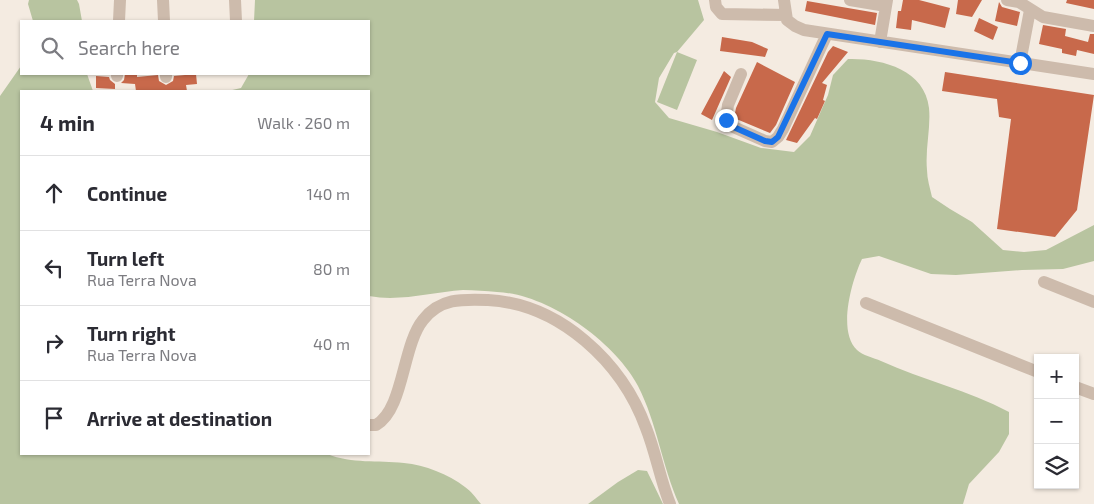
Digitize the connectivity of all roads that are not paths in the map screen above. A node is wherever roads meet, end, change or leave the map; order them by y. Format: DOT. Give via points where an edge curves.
graph roads {
  1 [pos="120,0"];
  2 [pos="163,0"];
  3 [pos="236,0"];
  4 [pos="715,0"];
  5 [pos="784,0"];
  6 [pos="850,0"];
  7 [pos="1007,0"];
  8 [pos="886,3"];
  9 [pos="1030,10"];
  10 [pos="786,14"];
  11 [pos="119,20"];
  12 [pos="164,20"];
  13 [pos="236,20"];
  14 [pos="1094,26"];
  15 [pos="827,34"];
  16 [pos="880,42"];
  17 [pos="1020,63"];
  18 [pos="741,74"];
  19 [pos="1094,74"];
  20 [pos="1044,282"];
  21 [pos="1094,302"];
  22 [pos="866,303"];
  23 [pos="1034,370"];
  24 [pos="1079,388"];
  25 [pos="1094,394"];
  26 [pos="370,424"];
  27 [pos="670,504"];
  1 -- 11 [label="street"];
  2 -- 12 [label="street"];
  3 -- 13 [label="street"];
  4 -- 10 [label="street" via="718,12 722,14"];
  5 -- 10 [label="street"];
  6 -- 8 [label="street"];
  7 -- 9 [label="street" via="1019,2"];
  8 -- 16 [label="street"];
  9 -- 14 [label="street" via="1043,17"];
  9 -- 17 [label="street"];
  10 -- 15 [label="street" via="787,20 795,26"];
  15 -- 16 [label="street"];
  15 -- 18 [label="street" via="783,129 772,142 729,125 726,120 728,105"];
  16 -- 17 [label="street"];
  17 -- 19 [label="street"];
  20 -- 21 [label="street"];
  22 -- 23 [label="street"];
  24 -- 25 [label="street"];
  26 -- 27 [label="street" via="376,425 388,414 412,342 422,321 436,306 463,299 502,301 531,308 561,322 613,369 646,427"];
}
